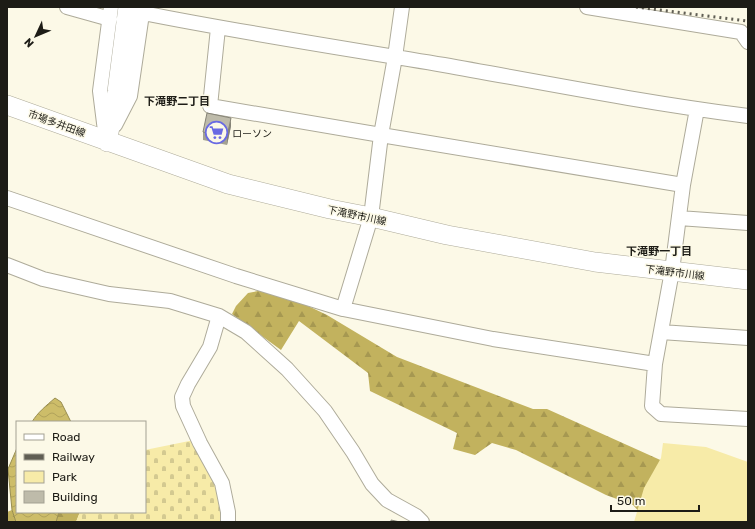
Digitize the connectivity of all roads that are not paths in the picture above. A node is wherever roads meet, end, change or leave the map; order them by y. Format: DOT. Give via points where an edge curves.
graph roads {
  1 [pos="67,7"];
  2 [pos="402,7"];
  3 [pos="587,7"];
  4 [pos="138,9"];
  5 [pos="110,13"];
  6 [pos="218,28"];
  7 [pos="748,42"];
  8 [pos="395,57"];
  9 [pos="7,105"];
  10 [pos="697,110"];
  11 [pos="748,116"];
  12 [pos="381,135"];
  13 [pos="107,142"];
  14 [pos="683,185"];
  15 [pos="7,198"];
  16 [pos="371,217"];
  17 [pos="679,218"];
  18 [pos="748,224"];
  19 [pos="7,265"];
  20 [pos="672,271"];
  21 [pos="748,280"];
  22 [pos="343,309"];
  23 [pos="219,316"];
  24 [pos="661,332"];
  25 [pos="748,338"];
  26 [pos="655,364"];
  27 [pos="748,419"];
  28 [pos="228,522"];
  29 [pos="422,522"];
  1 -- 5 [label="street"];
  2 -- 8 [label="street"];
  3 -- 7 [label="street" via="741,32"];
  4 -- 6 [label="street"];
  4 -- 13 [label="main road"];
  5 -- 13 [label="street" via="100,91"];
  6 -- 8 [label="street"];
  6 -- 12 [label="street" via="210,106"];
  8 -- 10 [label="street"];
  8 -- 12 [label="street"];
  9 -- 13 [label="main road, 市場多井田線"];
  10 -- 11 [label="street"];
  10 -- 14 [label="street"];
  12 -- 14 [label="street"];
  12 -- 16 [label="street"];
  13 -- 16 [label="main road, 下滝野市川線" via="228,184"];
  14 -- 17 [label="street"];
  15 -- 22 [label="street" via="236,276"];
  16 -- 20 [label="main road, 下滝野市川線" via="446,235 595,262"];
  16 -- 22 [label="street"];
  17 -- 18 [label="street"];
  17 -- 20 [label="street"];
  19 -- 23 [label="street" via="42,279 109,294 170,301"];
  20 -- 21 [label="main road, 下滝野市川線"];
  20 -- 24 [label="street"];
  22 -- 26 [label="street" via="493,338"];
  23 -- 28 [label="street" via="210,347 182,397 183,406 200,443 222,483"];
  23 -- 29 [label="street" via="246,332 287,369 325,411 372,484 387,500"];
  24 -- 25 [label="street"];
  24 -- 26 [label="street"];
  26 -- 27 [label="street" via="652,406 661,414"];
}
